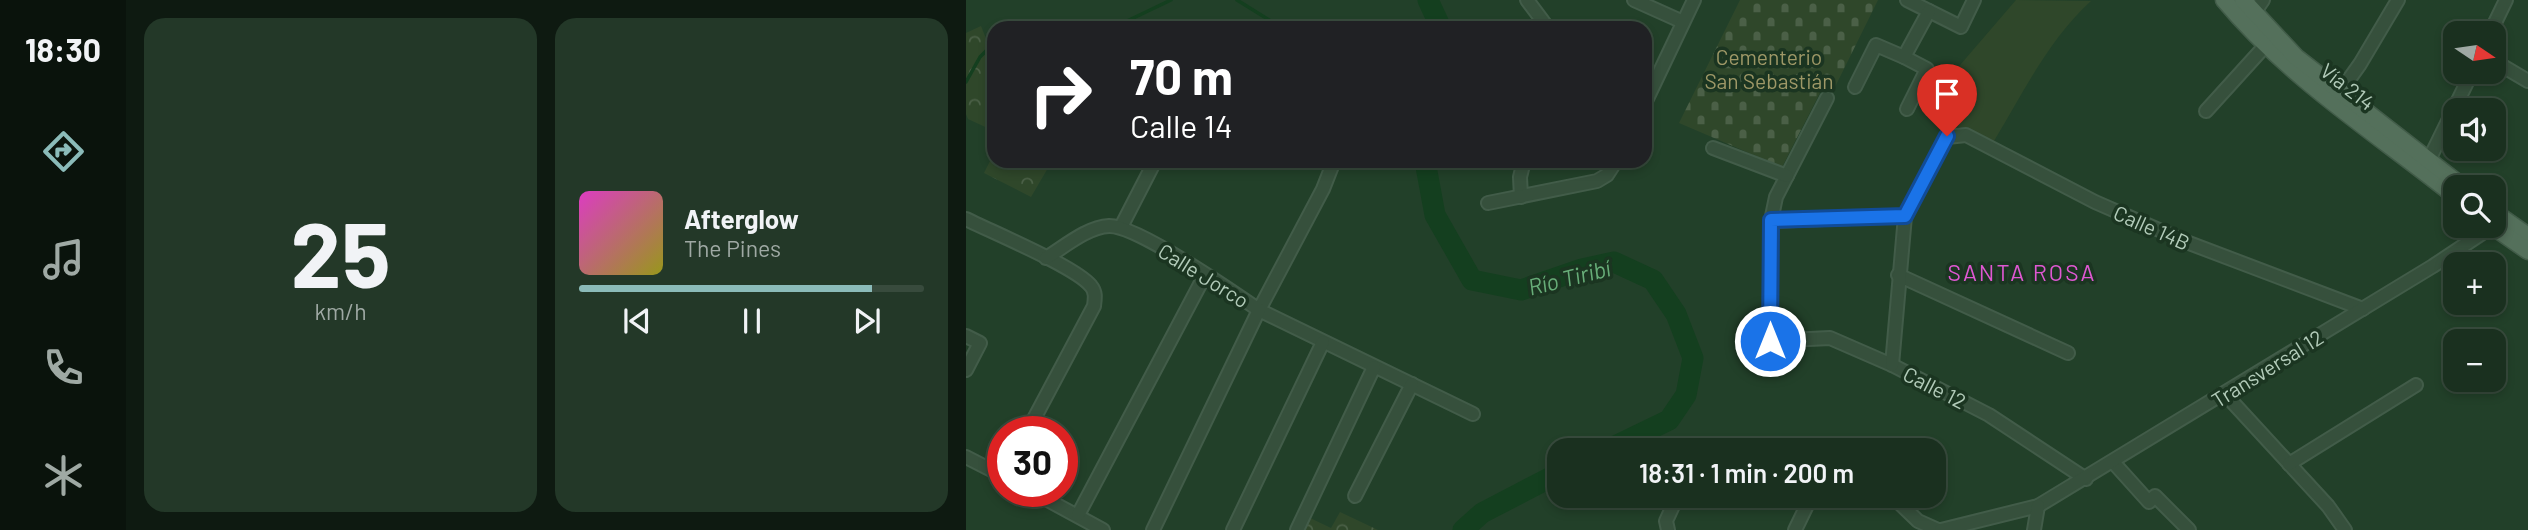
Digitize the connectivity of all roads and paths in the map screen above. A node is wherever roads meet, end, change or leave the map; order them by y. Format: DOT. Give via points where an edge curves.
graph roads {
  1 [pos="1527,0"];
  2 [pos="1634,0"];
  3 [pos="1694,0"];
  4 [pos="1907,0"];
  5 [pos="1974,0"];
  6 [pos="2224,0"];
  7 [pos="2243,0"];
  8 [pos="2398,0"];
  9 [pos="2506,0"];
  10 [pos="1929,11"];
  11 [pos="2254,13"];
  12 [pos="1543,21"];
  13 [pos="2496,21"];
  14 [pos="1683,22"];
  15 [pos="2264,46"];
  16 [pos="1904,57"];
  17 [pos="2506,68"];
  18 [pos="1652,79"];
  19 [pos="2528,81"];
  20 [pos="2466,84"];
  21 [pos="1855,86"];
  22 [pos="2340,92"];
  23 [pos="1827,98"];
  24 [pos="1907,109"];
  25 [pos="2206,111"];
  26 [pos="1713,148"];
  27 [pos="2427,166"];
  28 [pos="1150,168"];
  29 [pos="1331,168"];
  30 [pos="1522,168"];
  31 [pos="1612,168"];
  32 [pos="2443,175"];
  33 [pos="1787,176"];
  34 [pos="2443,183"];
  35 [pos="1521,197"];
  36 [pos="1488,203"];
  37 [pos="1905,216"];
  38 [pos="966,219"];
  39 [pos="1771,220"];
  40 [pos="1121,227"];
  41 [pos="2506,227"];
  42 [pos="2506,232"];
  43 [pos="2528,236"];
  44 [pos="2471,238"];
  45 [pos="2528,251"];
  46 [pos="1046,258"];
  47 [pos="1205,275"];
  48 [pos="1898,275"];
  49 [pos="2363,309"];
  50 [pos="1259,310"];
  51 [pos="966,336"];
  52 [pos="1323,342"];
  53 [pos="2068,353"];
  54 [pos="1892,365"];
  55 [pos="1374,367"];
  56 [pos="966,370"];
  57 [pos="1412,384"];
  58 [pos="2416,384"];
  59 [pos="2225,394"];
  60 [pos="1473,414"];
  61 [pos="1036,416"];
  62 [pos="966,457"];
  63 [pos="2113,462"];
  64 [pos="2289,464"];
  65 [pos="987,468"];
  66 [pos="2086,479"];
  67 [pos="1355,496"];
  68 [pos="2038,506"];
  69 [pos="1062,507"];
  70 [pos="1672,508"];
  71 [pos="1806,508"];
  72 [pos="1904,508"];
  73 [pos="1078,515"];
  74 [pos="1103,530"];
  75 [pos="1153,530"];
  76 [pos="1233,530"];
  77 [pos="1297,530"];
  78 [pos="1668,530"];
  79 [pos="1795,530"];
  80 [pos="1940,530"];
  81 [pos="2034,530"];
  82 [pos="2189,530"];
  83 [pos="2345,530"];
  1 -- 12 [label="street"];
  2 -- 14 [label="street"];
  3 -- 14 [label="street"];
  4 -- 10 [label="street"];
  5 -- 10 [label="street" via="1961,27"];
  6 -- 11 [label="main road, Vía 214"];
  7 -- 11 [label="main road, Vía 214"];
  8 -- 22 [label="street"];
  9 -- 13 [label="street"];
  10 -- 16 [label="street"];
  11 -- 15 [label="main road, Vía 214"];
  11 -- 22 [label="main road, Vía 214" via="2296,57"];
  14 -- 18 [label="street"];
  15 -- 25 [label="street"];
  15 -- 27 [label="main road, Vía 214"];
  16 -- 21 [label="street" via="1876,45"];
  16 -- 24 [label="street" via="1927,69"];
  17 -- 19 [label="street"];
  20 -- 27 [label="street"];
  22 -- 27 [label="main road, Vía 214"];
  23 -- 33 [label="street"];
  26 -- 33 [label="street"];
  27 -- 32 [label="main road, Vía 214"];
  27 -- 34 [label="main road, Vía 214"];
  28 -- 40 [label="street"];
  29 -- 50 [label="street"];
  30 -- 35 [label="street"];
  31 -- 35 [label="street" via="1597,181"];
  33 -- 39 [label="street"];
  35 -- 36 [label="street"];
  37 -- 39 [label="street"];
  37 -- 48 [label="street"];
  37 -- 49 [label="street, Calle 14B" via="1947,136 1966,135 2095,202 2177,238"];
  38 -- 46 [label="street"];
  39 -- 54 [label="street, Calle 12" via="1770,341 1830,338"];
  40 -- 46 [label="street" via="1106,226 1085,234"];
  40 -- 47 [label="street, Calle Jorco"];
  41 -- 43 [label="main road"];
  42 -- 45 [label="main road"];
  44 -- 49 [label="street, Transversal 12"];
  46 -- 61 [label="street" via="1085,280 1096,296"];
  47 -- 50 [label="street, Calle Jorco"];
  47 -- 73 [label="street"];
  48 -- 53 [label="street"];
  48 -- 54 [label="street"];
  49 -- 59 [label="street, Transversal 12"];
  50 -- 52 [label="street"];
  50 -- 75 [label="street, Calle Jorco"];
  51 -- 56 [label="street" via="980,343"];
  52 -- 55 [label="street"];
  52 -- 76 [label="street"];
  54 -- 66 [label="street, Calle 12" via="1989,415"];
  55 -- 57 [label="street"];
  55 -- 77 [label="street"];
  57 -- 60 [label="street"];
  57 -- 67 [label="street"];
  58 -- 64 [label="street"];
  59 -- 63 [label="street, Transversal 12"];
  59 -- 64 [label="street"];
  62 -- 65 [label="street"];
  63 -- 66 [label="street, Transversal 12"];
  63 -- 82 [label="street" via="2149,502 2155,496"];
  64 -- 83 [label="street"];
  66 -- 68 [label="street, Transversal 12"];
  68 -- 80 [label="street, Transversal 12"];
  68 -- 81 [label="street"];
  69 -- 73 [label="street"];
  70 -- 78 [label="street"];
  71 -- 79 [label="street"];
  72 -- 80 [label="street" via="1918,521"];
  73 -- 74 [label="street"];
}
